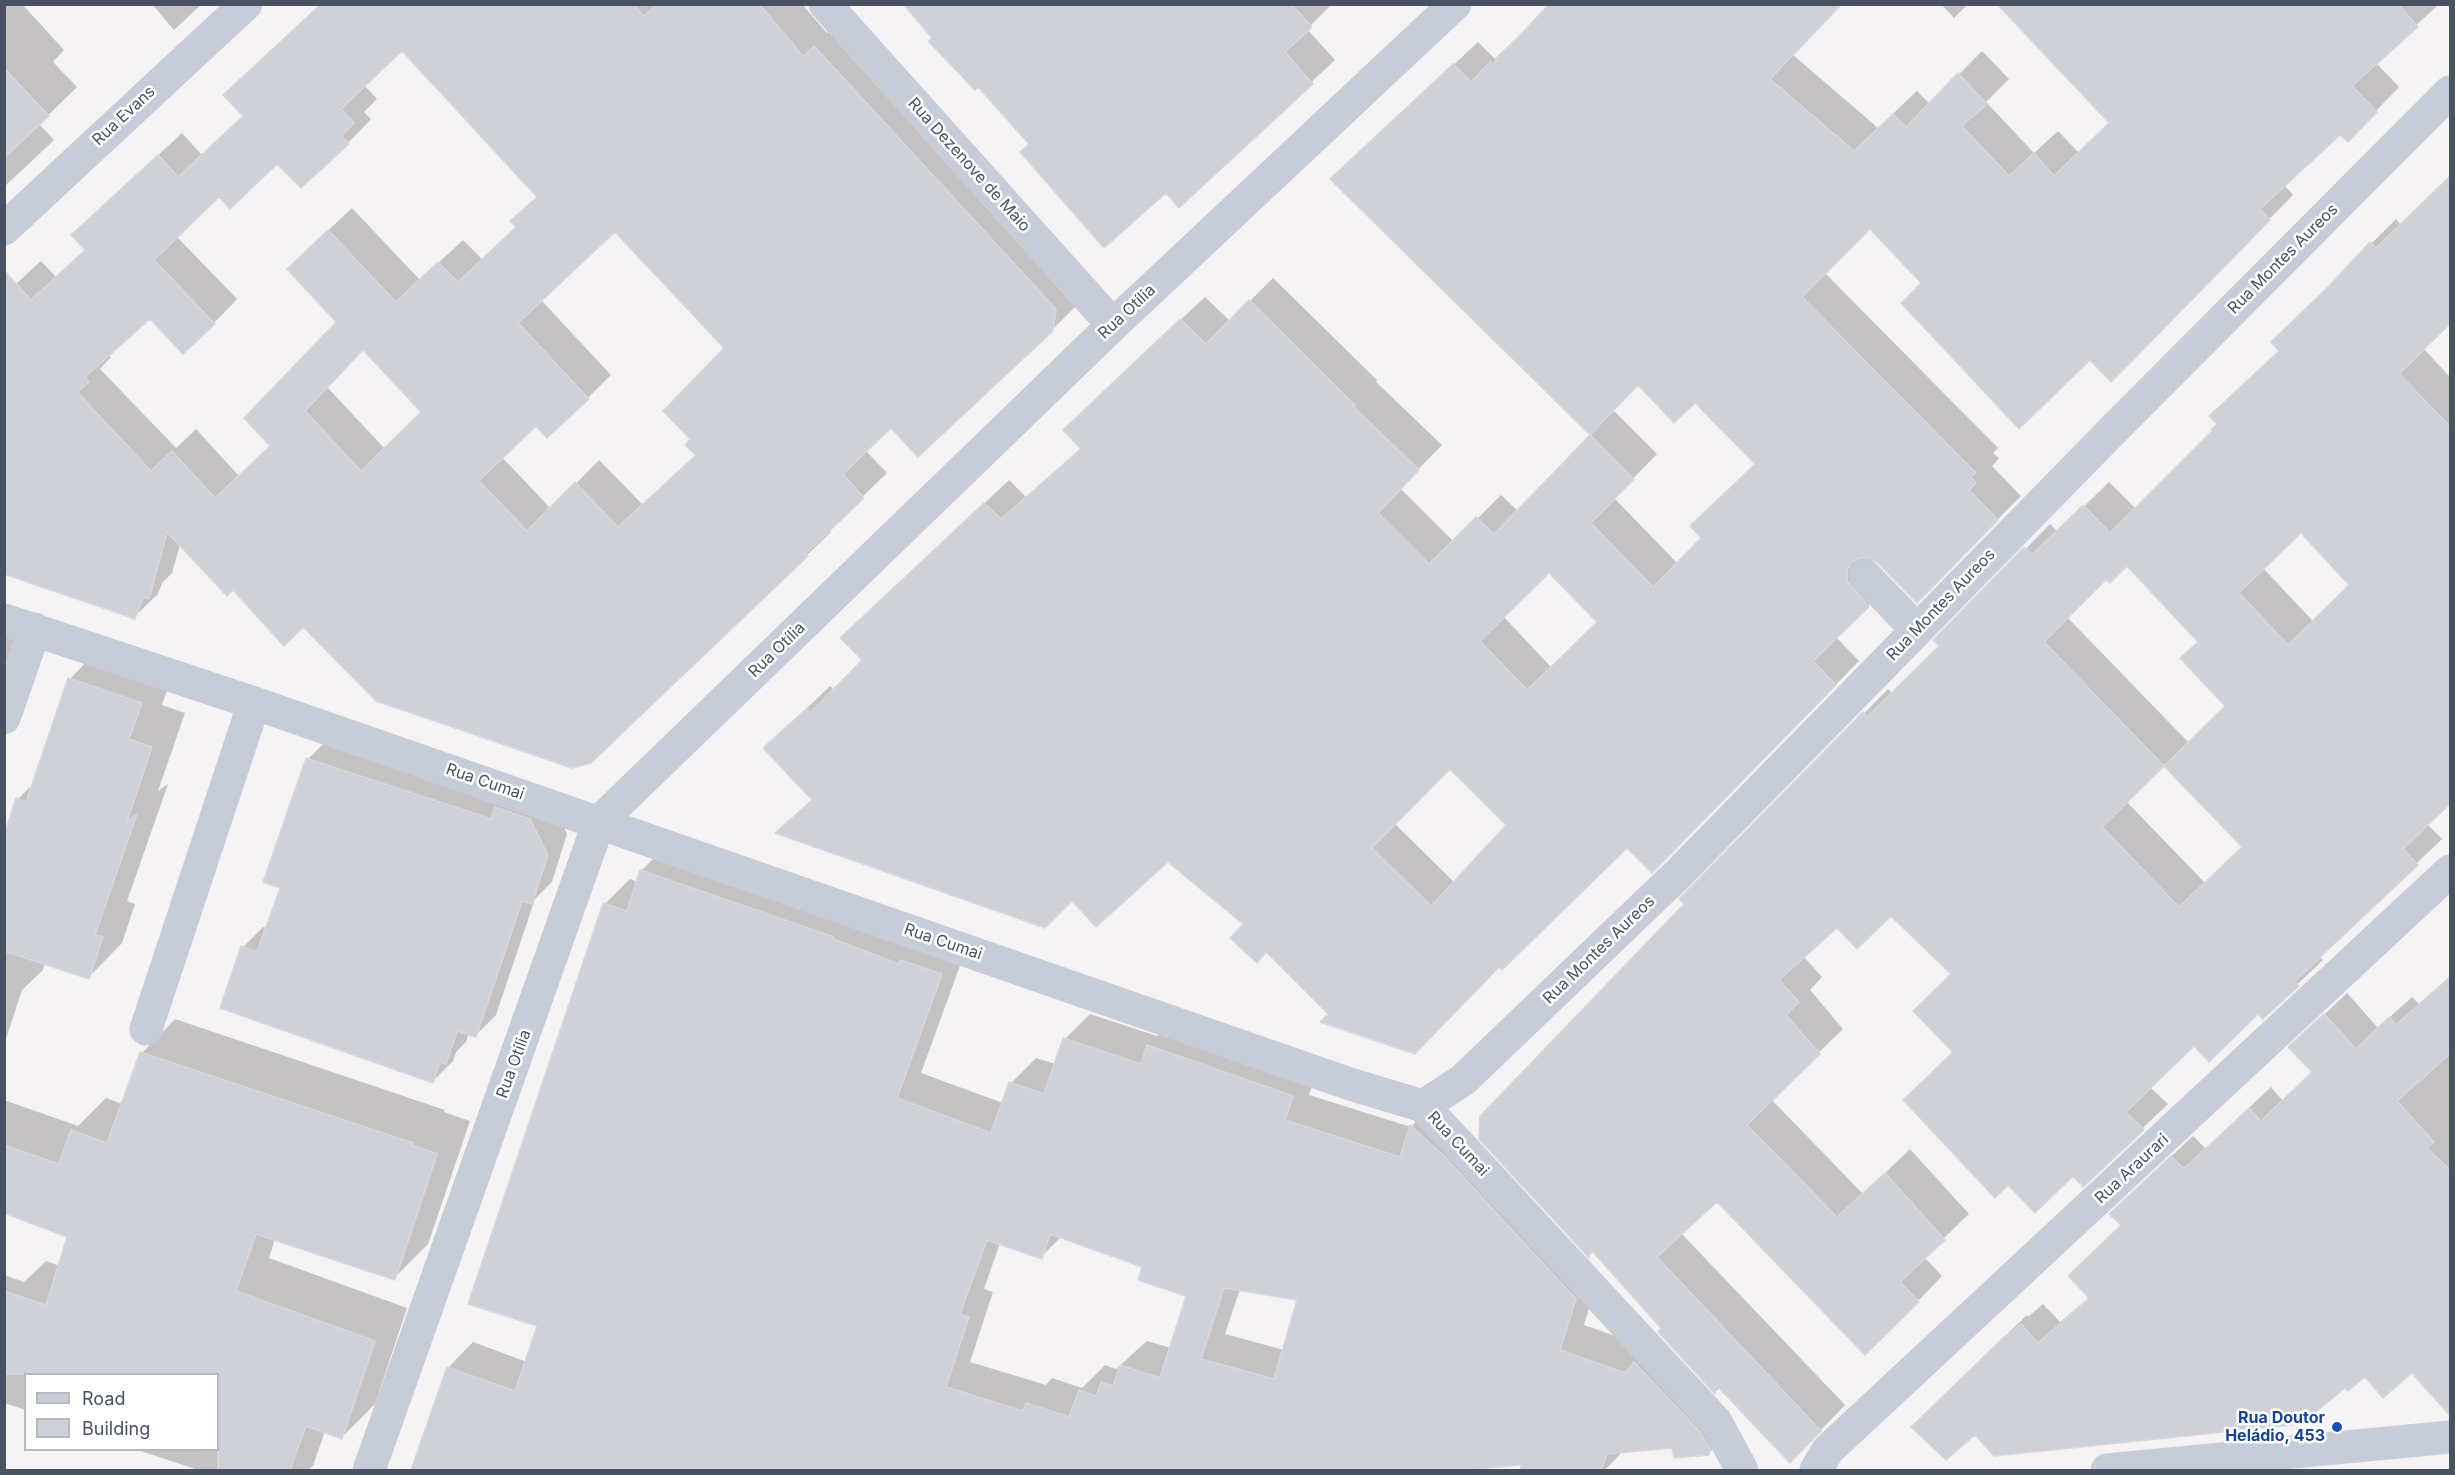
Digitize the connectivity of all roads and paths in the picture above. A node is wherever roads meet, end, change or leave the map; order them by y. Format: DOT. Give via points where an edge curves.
graph roads {
  1 [pos="246,4"];
  2 [pos="825,4"];
  3 [pos="1455,4"];
  4 [pos="2451,92"];
  5 [pos="4,229"];
  6 [pos="1113,325"];
  7 [pos="1865,576"];
  8 [pos="20,624"];
  9 [pos="1917,630"];
  10 [pos="254,703"];
  11 [pos="4,718"];
  12 [pos="599,822"];
  13 [pos="2451,871"];
  14 [pos="146,1029"];
  15 [pos="1423,1106"];
  16 [pos="2451,1437"];
  17 [pos="369,1470"];
  18 [pos="1743,1470"];
  19 [pos="1816,1470"];
  20 [pos="2107,1470"];
  1 -- 5 [label="street, Rua Evans"];
  2 -- 6 [label="street, Rua Dezenove de Maio"];
  3 -- 6 [label="street, Rua Otília"];
  4 -- 9 [label="street, Rua Montes Aureos"];
  6 -- 12 [label="street, Rua Otília"];
  7 -- 9 [label="street"];
  8 -- 10 [label="street, Rua Cumai"];
  8 -- 11 [label="street"];
  9 -- 15 [label="street, Rua Montes Aureos" via="1678,874 1463,1080"];
  10 -- 12 [label="street, Rua Cumai"];
  10 -- 14 [label="street"];
  12 -- 15 [label="street, Rua Cumai"];
  12 -- 17 [label="street, Rua Otília"];
  13 -- 19 [label="street, Rua Araurari" via="1828,1450"];
  15 -- 18 [label="street, Rua Cumai" via="1716,1422"];
  16 -- 20 [label="street"];
}
